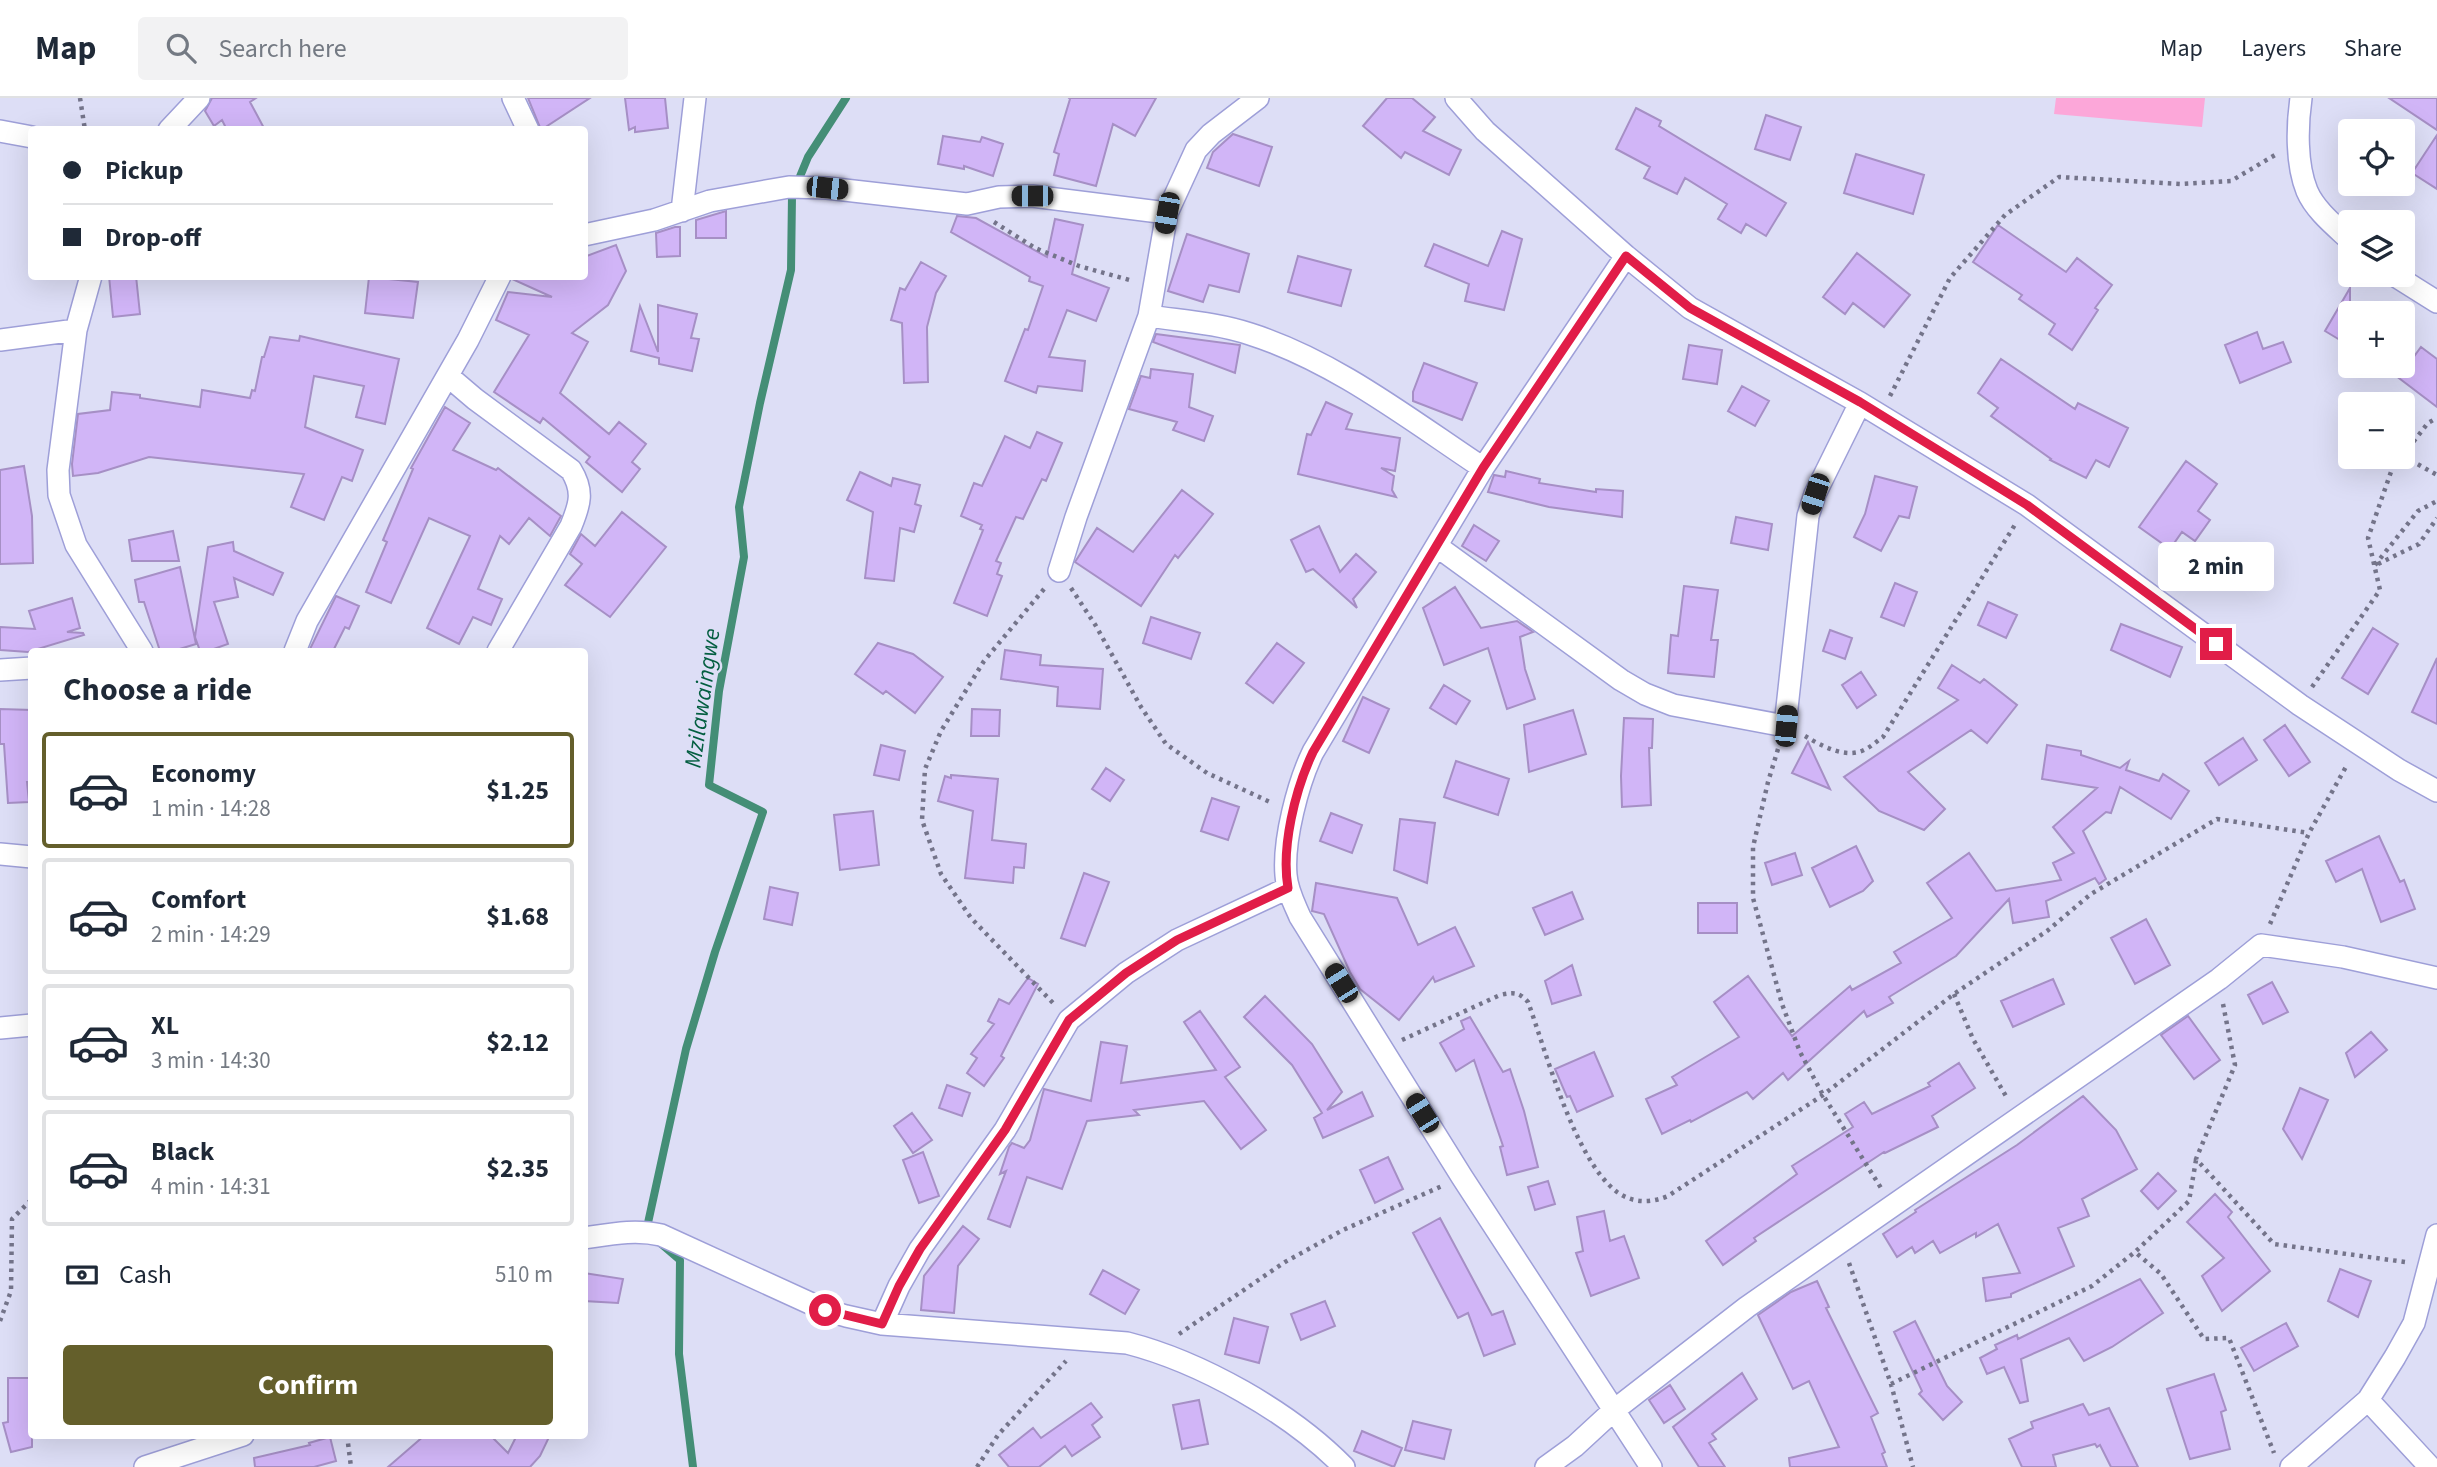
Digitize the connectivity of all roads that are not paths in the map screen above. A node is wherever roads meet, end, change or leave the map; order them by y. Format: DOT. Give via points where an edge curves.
graph roads {
  1 [pos="199,98"];
  2 [pos="513,98"];
  3 [pos="695,98"];
  4 [pos="1258,98"];
  5 [pos="1456,98"];
  6 [pos="2301,98"];
  7 [pos="173,126"];
  8 [pos="526,126"];
  9 [pos="0,131"];
  10 [pos="28,136"];
  11 [pos="682,211"];
  12 [pos="1167,213"];
  13 [pos="2338,229"];
  14 [pos="588,234"];
  15 [pos="1626,256"];
  16 [pos="90,280"];
  17 [pos="498,280"];
  18 [pos="2413,287"];
  19 [pos="2437,302"];
  20 [pos="1149,316"];
  21 [pos="76,330"];
  22 [pos="0,340"];
  23 [pos="447,376"];
  24 [pos="1860,402"];
  25 [pos="1483,468"];
  26 [pos="1437,547"];
  27 [pos="1059,571"];
  28 [pos="140,648"];
  29 [pos="296,648"];
  30 [pos="500,648"];
  31 [pos="28,668"];
  32 [pos="0,670"];
  33 [pos="2437,791"];
  34 [pos="0,854"];
  35 [pos="28,857"];
  36 [pos="1288,888"];
  37 [pos="2437,978"];
  38 [pos="28,1025"];
  39 [pos="0,1028"];
  40 [pos="2437,1235"];
  41 [pos="588,1237"];
  42 [pos="882,1324"];
  43 [pos="2368,1400"];
  44 [pos="1613,1411"];
  45 [pos="231,1439"];
  46 [pos="2283,1461"];
  47 [pos="145,1467"];
  48 [pos="1344,1467"];
  49 [pos="1546,1467"];
  50 [pos="1651,1467"];
  51 [pos="2430,1467"];
  1 -- 7 [label="street"];
  2 -- 8 [label="street"];
  3 -- 11 [label="street"];
  4 -- 12 [label="street" via="1196,150"];
  5 -- 15 [label="street" via="1485,131"];
  6 -- 13 [label="street" via="2297,141 2307,191"];
  9 -- 10 [label="street"];
  11 -- 12 [label="street" via="710,201 795,187 967,204 1032,196"];
  11 -- 14 [label="street"];
  12 -- 20 [label="street"];
  15 -- 24 [label="street" via="1690,308"];
  15 -- 25 [label="street"];
  16 -- 21 [label="street"];
  17 -- 23 [label="street"];
  18 -- 19 [label="street"];
  20 -- 25 [label="street" via="1252,334 1324,365"];
  20 -- 27 [label="street"];
  21 -- 22 [label="street"];
  21 -- 28 [label="street" via="58,470 59,495 76,545"];
  23 -- 29 [label="street" via="307,621"];
  23 -- 30 [label="street" via="571,470 579,482 580,505 571,526"];
  24 -- 26 [label="street" via="1808,516 1786,726 1674,705 1645,694"];
  24 -- 33 [label="street" via="2027,505 2300,705"];
  25 -- 26 [label="street"];
  26 -- 36 [label="street" via="1304,771 1293,813"];
  31 -- 32 [label="street"];
  34 -- 35 [label="street"];
  36 -- 42 [label="street" via="1177,940 1126,973 1069,1020 1005,1130 920,1249"];
  36 -- 44 [label="street" via="1300,917 1382,1049"];
  37 -- 44 [label="street" via="2260,945 2219,979 1747,1307"];
  38 -- 39 [label="street"];
  40 -- 43 [label="street" via="2414,1323"];
  41 -- 42 [label="street" via="623,1232 662,1235 825,1310"];
  42 -- 48 [label="street" via="1127,1343 1155,1350 1256,1398"];
  43 -- 46 [label="street"];
  43 -- 51 [label="street"];
  44 -- 49 [label="street"];
  44 -- 50 [label="street"];
  45 -- 47 [label="street"];
}
